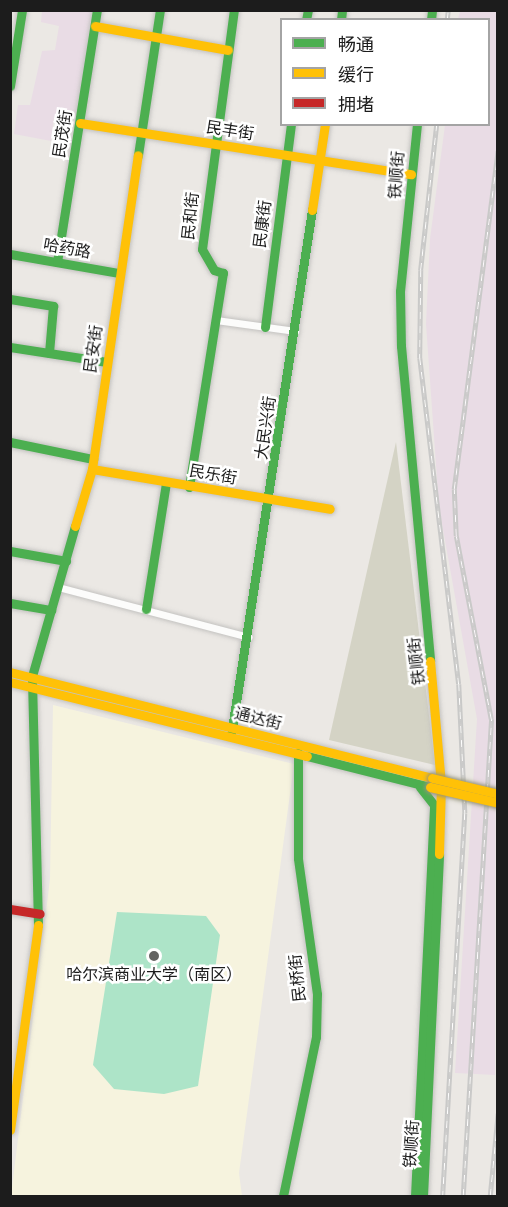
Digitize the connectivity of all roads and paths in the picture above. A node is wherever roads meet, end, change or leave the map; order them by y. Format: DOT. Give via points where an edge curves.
graph roads {
  1 [pos="22,10"];
  2 [pos="97,10"];
  3 [pos="160,10"];
  4 [pos="234,10"];
  5 [pos="95,26"];
  6 [pos="14,29"];
  7 [pos="156,37"];
  8 [pos="228,50"];
  9 [pos="10,86"];
  10 [pos="80,123"];
  11 [pos="291,126"];
  12 [pos="325,126"];
  13 [pos="417,126"];
  14 [pos="142,132"];
  15 [pos="214,144"];
  16 [pos="286,155"];
  17 [pos="320,160"];
  18 [pos="411,174"];
  19 [pos="10,254"];
  20 [pos="57,262"];
  21 [pos="119,273"];
  22 [pos="10,299"];
  23 [pos="216,320"];
  24 [pos="265,327"];
  25 [pos="295,331"];
  26 [pos="10,347"];
  27 [pos="49,352"];
  28 [pos="107,362"];
  29 [pos="10,442"];
  30 [pos="92,464"];
  31 [pos="166,483"];
  32 [pos="189,487"];
  33 [pos="270,500"];
  34 [pos="330,509"];
  35 [pos="10,551"];
  36 [pos="66,561"];
  37 [pos="58,587"];
  38 [pos="10,603"];
  39 [pos="146,609"];
  40 [pos="51,610"];
  41 [pos="249,637"];
  42 [pos="10,672"];
  43 [pos="31,681"];
  44 [pos="10,682"];
  45 [pos="232,732"];
  46 [pos="298,753"];
  47 [pos="431,782"];
  48 [pos="413,783"];
  49 [pos="498,794"];
  50 [pos="498,803"];
  51 [pos="10,909"];
  52 [pos="40,914"];
  53 [pos="10,1130"];
  54 [pos="283,1197"];
  55 [pos="416,1197"];
  56 [pos="423,1197"];
  1 -- 6 [label="main road"];
  2 -- 5 [label="main road, 民茂街"];
  3 -- 7 [label="main road, 民安街"];
  4 -- 8 [label="main road, 民和街"];
  5 -- 7 [label="main road"];
  5 -- 10 [label="main road, 民茂街"];
  6 -- 9 [label="main road"];
  7 -- 8 [label="main road"];
  7 -- 14 [label="main road, 民安街"];
  8 -- 15 [label="main road, 民和街"];
  10 -- 14 [label="main road, 民丰街"];
  10 -- 20 [label="main road, 民茂街"];
  11 -- 16 [label="main road, 民康街"];
  12 -- 17 [label="main road, 大民兴街"];
  13 -- 18 [label="main road, 铁顺街"];
  14 -- 15 [label="main road, 民丰街"];
  14 -- 21 [label="main road, 民安街"];
  15 -- 16 [label="main road, 民丰街"];
  15 -- 23 [label="main road, 民和街" via="202,249 214,270 223,273"];
  16 -- 17 [label="main road, 民丰街"];
  16 -- 24 [label="main road, 民康街"];
  17 -- 18 [label="main road, 民丰街"];
  17 -- 25 [label="main road, 大民兴街"];
  18 -- 56 [label="main road, 铁顺街" via="401,346 441,785"];
  19 -- 20 [label="main road, 哈药路"];
  20 -- 21 [label="main road, 哈药路"];
  21 -- 28 [label="main road, 民安街"];
  22 -- 27 [label="main road" via="53,306"];
  23 -- 24 [label="street"];
  23 -- 32 [label="main road, 民和街"];
  24 -- 25 [label="street"];
  25 -- 33 [label="main road, 大民兴街"];
  26 -- 27 [label="main road"];
  27 -- 28 [label="main road"];
  28 -- 30 [label="main road, 民安街"];
  29 -- 30 [label="main road, 民乐街"];
  30 -- 31 [label="main road, 民乐街"];
  30 -- 36 [label="main road, 民安街"];
  31 -- 32 [label="main road, 民乐街"];
  31 -- 39 [label="main road"];
  32 -- 33 [label="main road, 民乐街"];
  33 -- 34 [label="main road, 民乐街"];
  33 -- 41 [label="main road, 大民兴街"];
  35 -- 36 [label="main road"];
  36 -- 37 [label="main road, 民安街"];
  37 -- 39 [label="street"];
  37 -- 40 [label="main road, 民安街"];
  38 -- 40 [label="main road"];
  39 -- 41 [label="street"];
  40 -- 43 [label="main road, 民安街"];
  41 -- 45 [label="main road, 大民兴街"];
  42 -- 43 [label="main road, 通达街"];
  43 -- 44 [label="main road, 通达街"];
  43 -- 45 [label="main road, 通达街"];
  43 -- 52 [label="main road, 民安街"];
  45 -- 46 [label="main road, 通达街"];
  45 -- 47 [label="main road, 通达街"];
  46 -- 48 [label="main road, 通达街"];
  46 -- 54 [label="main road, 民桥街" via="298,858 317,994 316,1037"];
  47 -- 48 [label="main road, 通达街"];
  47 -- 49 [label="main road, 通达街, bridge"];
  47 -- 50 [label="main road, bridge"];
  48 -- 55 [label="main road" via="430,794 434,805"];
  51 -- 52 [label="main road"];
  52 -- 53 [label="main road, 民安街"];
}
